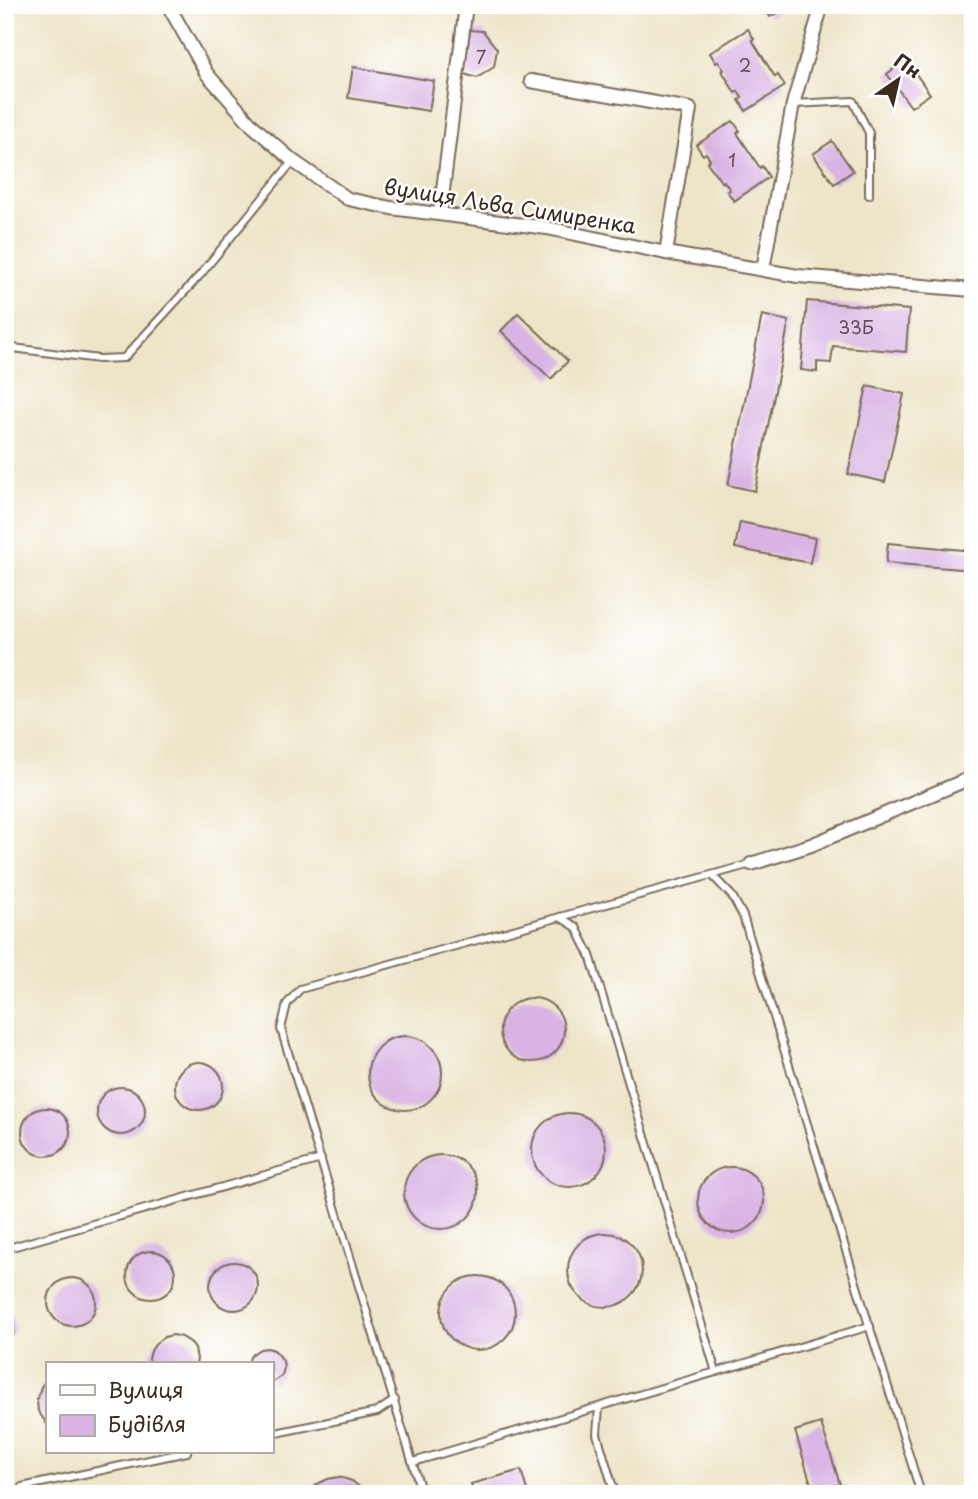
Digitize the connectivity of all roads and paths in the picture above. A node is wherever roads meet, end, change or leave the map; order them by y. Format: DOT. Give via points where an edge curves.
graph roads {
  1 [pos="168,5"];
  2 [pos="466,5"];
  3 [pos="822,5"];
  4 [pos="531,81"];
  5 [pos="793,104"];
  6 [pos="293,161"];
  7 [pos="869,195"];
  8 [pos="440,214"];
  9 [pos="666,253"];
  10 [pos="763,269"];
  11 [pos="973,290"];
  12 [pos="5,348"];
  13 [pos="973,775"];
  14 [pos="751,864"];
  15 [pos="712,875"];
  16 [pos="560,917"];
  17 [pos="321,1159"];
  18 [pos="5,1249"];
  19 [pos="870,1326"];
  20 [pos="716,1372"];
  21 [pos="395,1400"];
  22 [pos="599,1407"];
  23 [pos="273,1433"];
  24 [pos="178,1454"];
  25 [pos="413,1462"];
  26 [pos="17,1494"];
  27 [pos="422,1494"];
  28 [pos="615,1494"];
  29 [pos="921,1494"];
  1 -- 6 [label="street, вулиця Льва Симиренка" via="207,74 253,126"];
  2 -- 8 [label="street"];
  3 -- 5 [label="street"];
  4 -- 9 [label="street" via="690,109"];
  5 -- 7 [label="lane" via="853,101 869,133"];
  5 -- 10 [label="street"];
  6 -- 8 [label="street, вулиця Льва Симиренка" via="348,199"];
  6 -- 12 [label="lane" via="124,359"];
  8 -- 9 [label="street, вулиця Льва Симиренка" via="547,228"];
  9 -- 10 [label="street, вулиця Льва Симиренка"];
  10 -- 11 [label="street, вулиця Льва Симиренка" via="797,276"];
  13 -- 14 [label="street" via="811,845"];
  14 -- 15 [label="lane"];
  15 -- 16 [label="lane"];
  15 -- 19 [label="lane" via="743,916"];
  16 -- 17 [label="lane" via="300,989 287,1004 281,1029"];
  16 -- 20 [label="lane" via="576,927 590,955"];
  17 -- 18 [label="lane"];
  17 -- 21 [label="lane"];
  19 -- 20 [label="lane"];
  19 -- 29 [label="lane"];
  20 -- 22 [label="lane"];
  21 -- 23 [label="lane" via="377,1412"];
  21 -- 25 [label="lane"];
  22 -- 25 [label="lane"];
  22 -- 28 [label="lane" via="597,1434"];
  24 -- 26 [label="lane" via="22,1487"];
  25 -- 27 [label="lane"];
}
